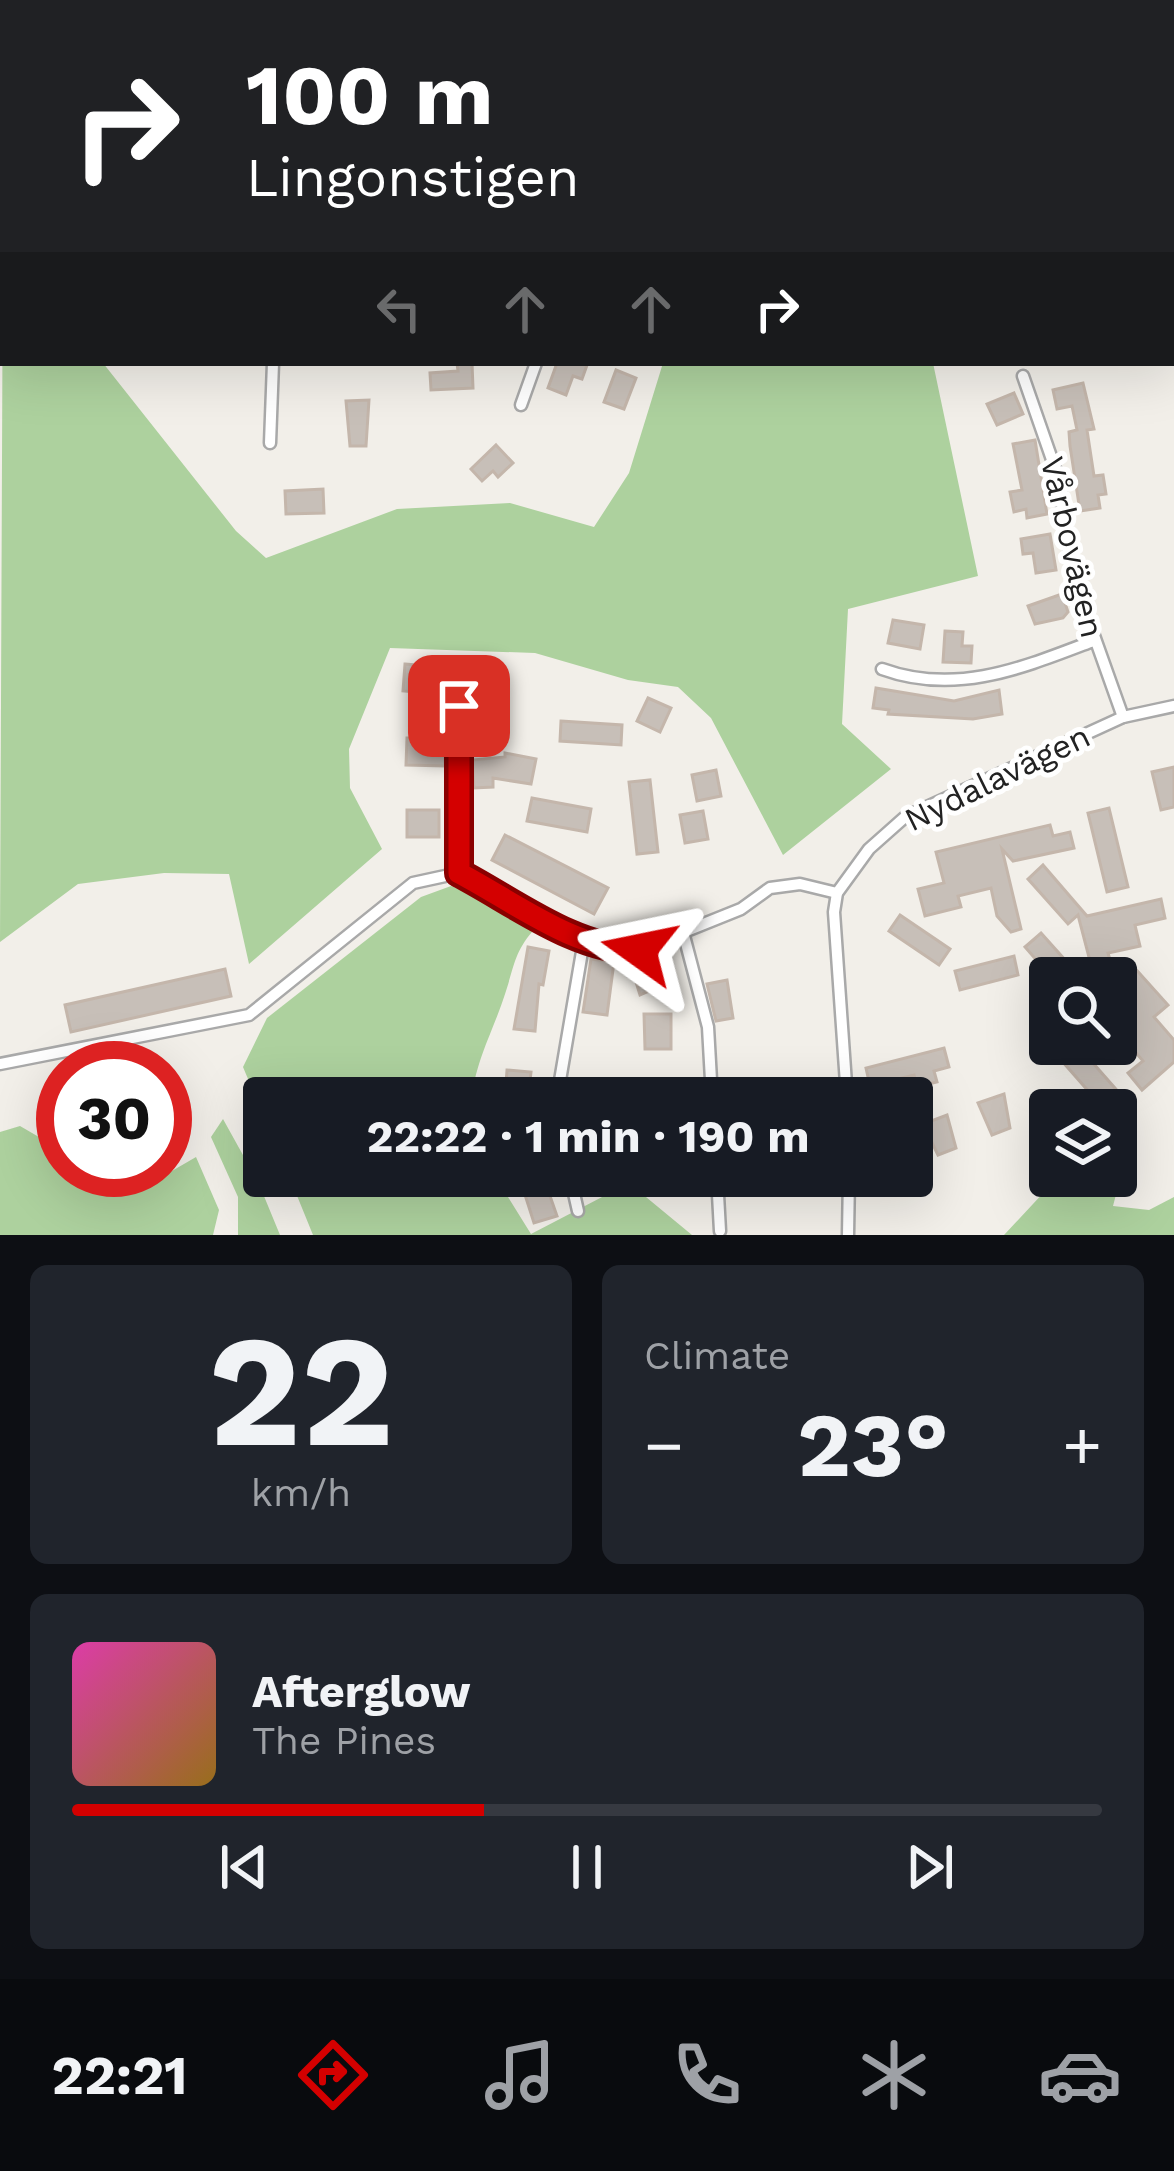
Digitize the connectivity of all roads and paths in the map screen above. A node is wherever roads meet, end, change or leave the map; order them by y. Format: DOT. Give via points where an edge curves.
graph roads {
  1 [pos="273,366"];
  2 [pos="535,366"];
  3 [pos="1023,376"];
  4 [pos="520,405"];
  5 [pos="270,443"];
  6 [pos="1093,641"];
  7 [pos="882,669"];
  8 [pos="459,706"];
  9 [pos="1174,706"];
  10 [pos="1123,717"];
  11 [pos="459,873"];
  12 [pos="837,893"];
  13 [pos="683,932"];
  14 [pos="584,940"];
  15 [pos="0,1064"];
  16 [pos="561,1077"];
  17 [pos="710,1077"];
  18 [pos="846,1077"];
  19 [pos="575,1197"];
  20 [pos="718,1197"];
  21 [pos="849,1197"];
  22 [pos="578,1210"];
  23 [pos="720,1232"];
  24 [pos="848,1235"];
  1 -- 5 [label="street"];
  2 -- 4 [label="street"];
  3 -- 6 [label="street, Vårbovägen" via="1056,471"];
  6 -- 7 [label="street" via="958,683"];
  6 -- 10 [label="street, Vårbovägen"];
  8 -- 11 [label="street"];
  9 -- 10 [label="street, Nydalavägen"];
  10 -- 12 [label="street, Nydalavägen" via="905,817"];
  11 -- 14 [label="street"];
  11 -- 15 [label="street" via="413,883 249,1015"];
  12 -- 13 [label="street" via="800,884 770,888"];
  12 -- 18 [label="street"];
  13 -- 14 [label="street" via="639,950"];
  13 -- 17 [label="street"];
  14 -- 16 [label="street"];
  19 -- 22 [label="street"];
  20 -- 23 [label="street"];
  21 -- 24 [label="street"];
}
